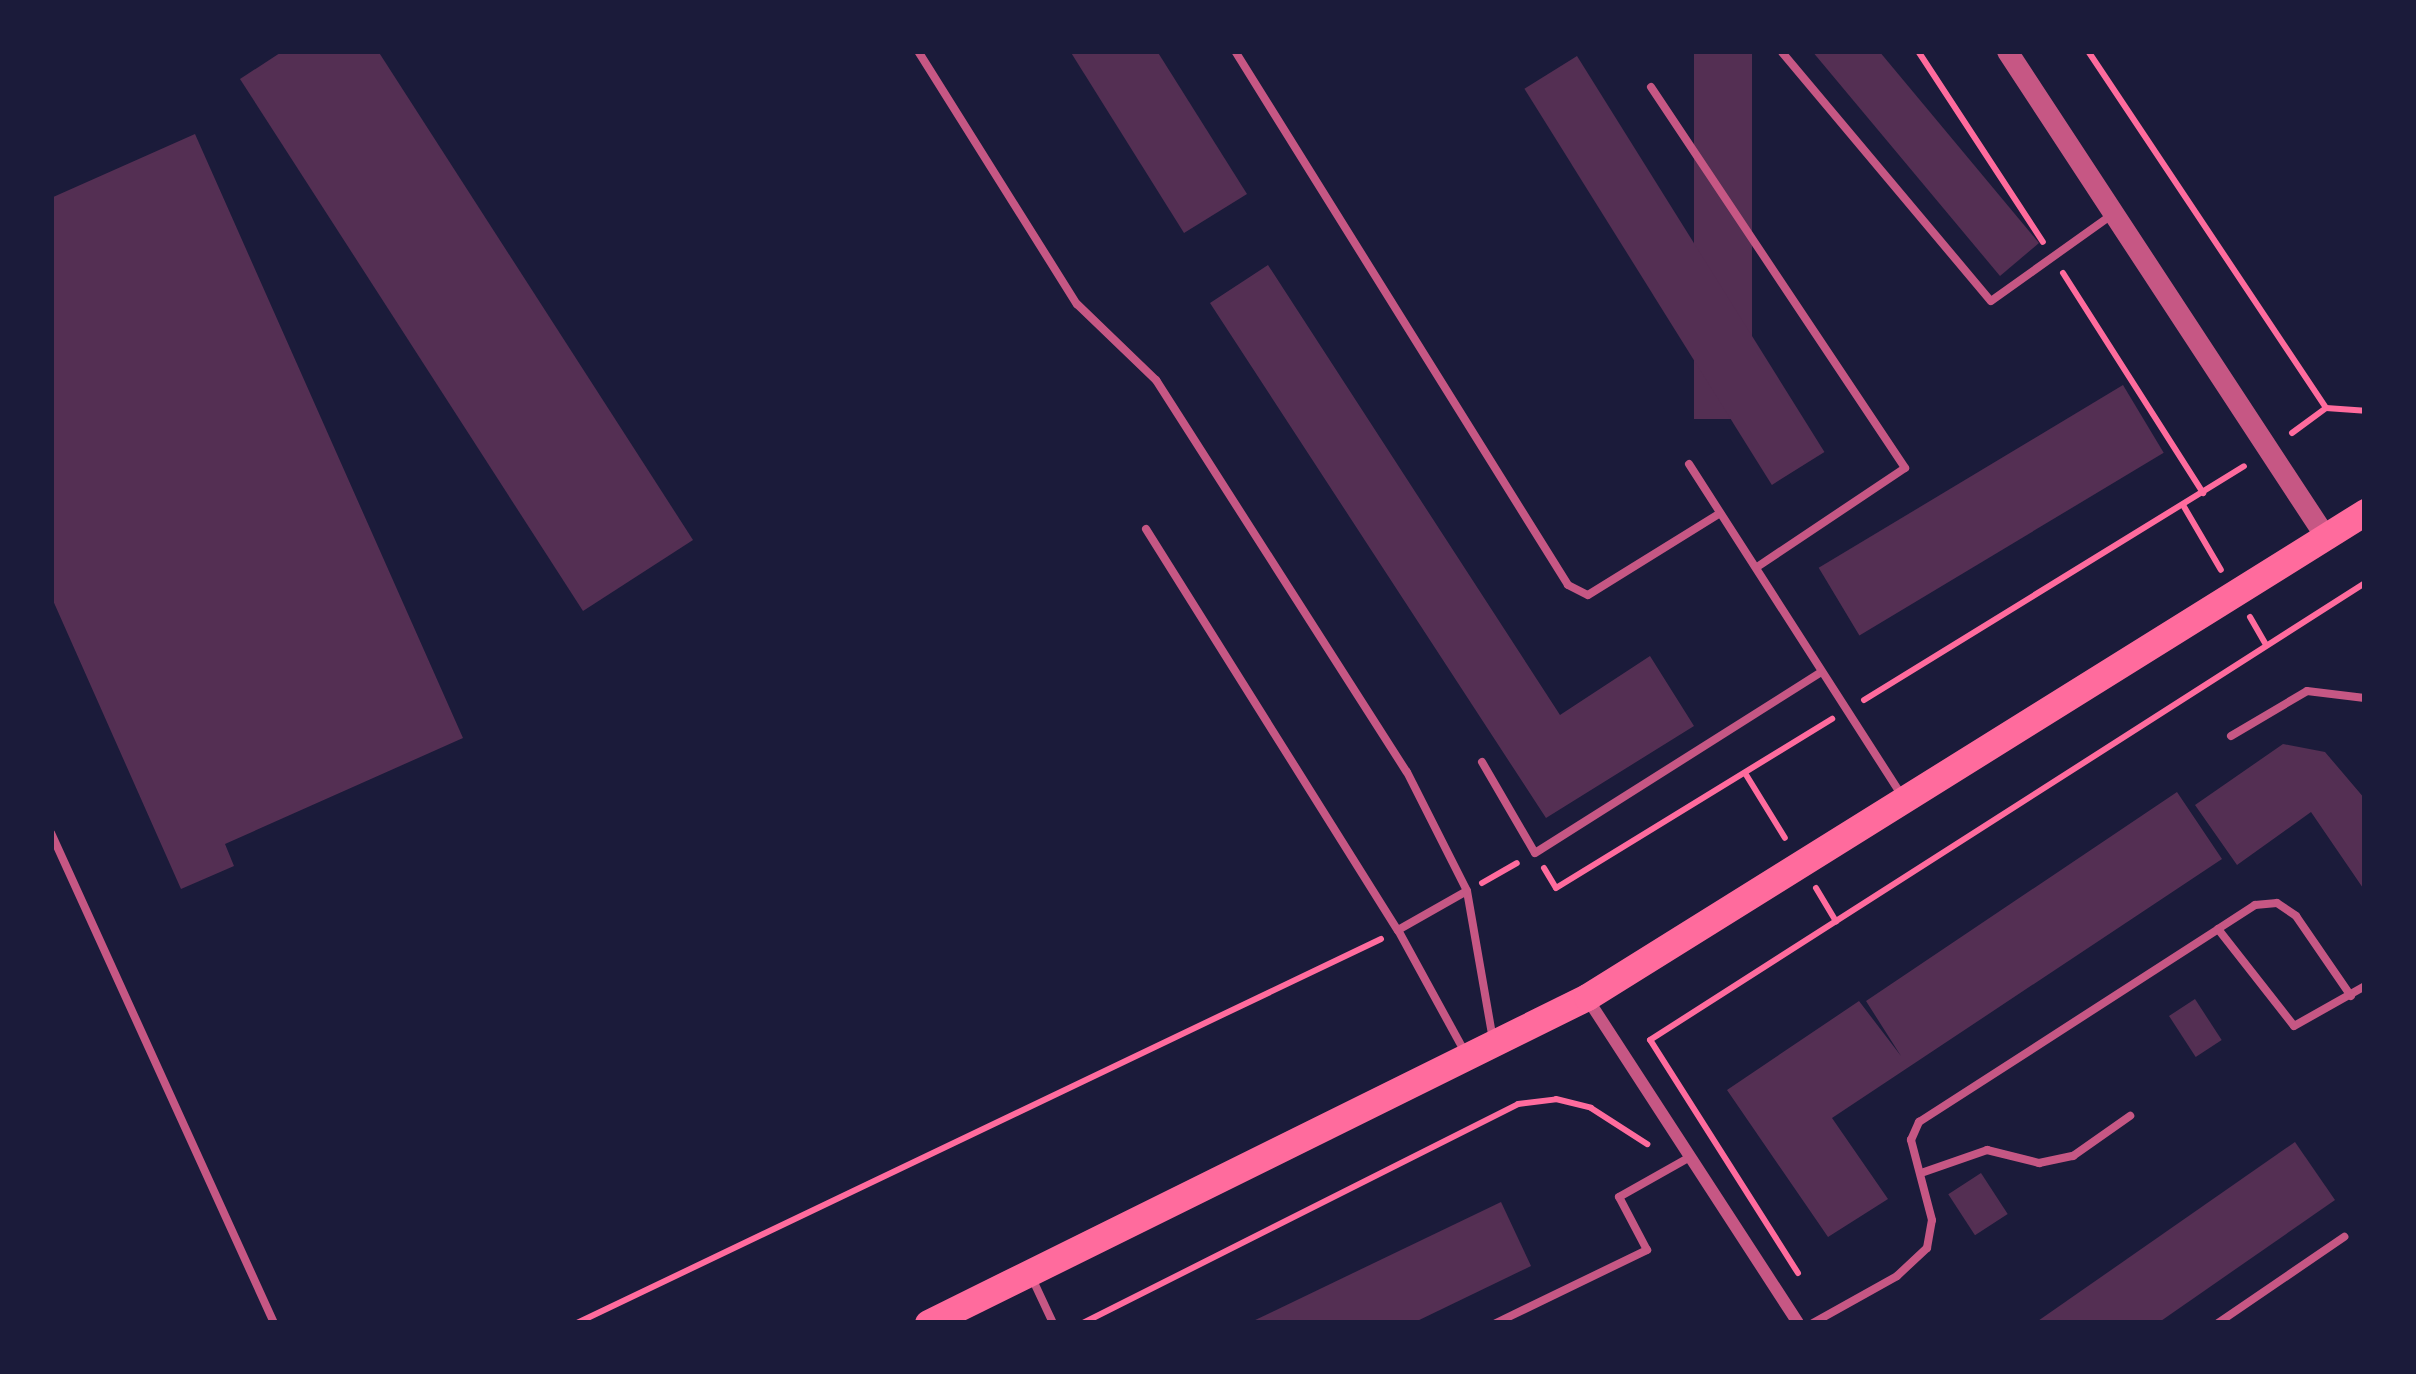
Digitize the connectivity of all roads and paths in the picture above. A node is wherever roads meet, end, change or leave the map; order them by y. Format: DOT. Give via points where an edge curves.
graph roads {
  1 [pos="918,51"];
  2 [pos="1234,51"];
  3 [pos="1781,51"];
  4 [pos="1918,51"];
  5 [pos="2007,51"];
  6 [pos="2088,51"];
  7 [pos="1651,87"];
  8 [pos="2113,213"];
  9 [pos="2049,251"];
  10 [pos="2060,268"];
  11 [pos="2326,408"];
  12 [pos="2365,411"];
  13 [pos="2284,439"];
  14 [pos="1689,464"];
  15 [pos="2244,466"];
  16 [pos="2203,493"];
  17 [pos="2183,505"];
  18 [pos="2365,512"];
  19 [pos="1720,513"];
  20 [pos="1146,529"];
  21 [pos="2325,536"];
  22 [pos="1757,567"];
  23 [pos="2223,573"];
  24 [pos="2365,583"];
  25 [pos="2248,613"];
  26 [pos="2266,645"];
  27 [pos="1821,672"];
  28 [pos="2365,698"];
  29 [pos="1857,704"];
  30 [pos="1828,722"];
  31 [pos="2231,736"];
  32 [pos="1482,762"];
  33 [pos="1745,773"];
  34 [pos="1904,798"];
  35 [pos="51,833"];
  36 [pos="1790,846"];
  37 [pos="1535,853"];
  38 [pos="1812,883"];
  39 [pos="1556,888"];
  40 [pos="1467,891"];
  41 [pos="1836,920"];
  42 [pos="2218,929"];
  43 [pos="1398,930"];
  44 [pos="2365,986"];
  45 [pos="2351,996"];
  46 [pos="1587,997"];
  47 [pos="1482,1054"];
  48 [pos="2130,1116"];
  49 [pos="1647,1144"];
  50 [pos="1690,1156"];
  51 [pos="1924,1172"];
  52 [pos="2344,1237"];
  53 [pos="1030,1275"];
  54 [pos="1826,1316"];
  55 [pos="1099,1320"];
  56 [pos="274,1323"];
  57 [pos="578,1323"];
  58 [pos="928,1323"];
  59 [pos="1054,1323"];
  60 [pos="1083,1323"];
  61 [pos="1496,1323"];
  62 [pos="1798,1323"];
  63 [pos="1814,1323"];
  64 [pos="2218,1323"];
  1 -- 40 [label="lane" via="1077,304 1156,380 1407,772"];
  2 -- 19 [label="lane" via="1568,585 1588,595"];
  3 -- 8 [label="lane" via="1991,301"];
  4 -- 9 [label="path"];
  5 -- 8 [label="street"];
  6 -- 11 [label="path"];
  7 -- 22 [label="lane" via="1905,468"];
  8 -- 21 [label="street"];
  10 -- 16 [label="path"];
  11 -- 12 [label="path"];
  11 -- 13 [label="path"];
  14 -- 19 [label="lane"];
  15 -- 16 [label="path"];
  16 -- 17 [label="path"];
  17 -- 23 [label="path"];
  17 -- 29 [label="path"];
  18 -- 21 [label="main road"];
  19 -- 22 [label="lane"];
  20 -- 43 [label="lane"];
  21 -- 34 [label="main road"];
  22 -- 27 [label="lane"];
  24 -- 26 [label="path"];
  25 -- 26 [label="path"];
  26 -- 41 [label="path"];
  27 -- 34 [label="lane"];
  27 -- 37 [label="lane"];
  28 -- 31 [label="lane" via="2307,691"];
  30 -- 33 [label="path"];
  32 -- 37 [label="lane"];
  33 -- 36 [label="path"];
  33 -- 39 [label="path"];
  34 -- 46 [label="main road"];
  35 -- 56 [label="lane"];
  37 -- 40 [label="path"];
  38 -- 41 [label="path"];
  40 -- 43 [label="lane"];
  40 -- 47 [label="lane"];
  41 -- 54 [label="path" via="1650,1040"];
  42 -- 45 [label="lane" via="2255,905 2277,903 2296,916"];
  42 -- 45 [label="lane" via="2294,1026"];
  42 -- 51 [label="lane" via="1918,1122 1911,1140"];
  43 -- 47 [label="lane"];
  43 -- 57 [label="path"];
  44 -- 45 [label="lane"];
  46 -- 47 [label="main road"];
  46 -- 50 [label="street"];
  47 -- 53 [label="main road"];
  48 -- 51 [label="lane" via="2072,1156 2039,1163 1987,1150"];
  49 -- 55 [label="path" via="1591,1108 1556,1100 1518,1104"];
  50 -- 61 [label="lane" via="1619,1197 1647,1250"];
  50 -- 62 [label="street"];
  51 -- 54 [label="lane" via="1932,1220 1927,1248 1897,1276"];
  52 -- 64 [label="lane"];
  53 -- 58 [label="main road"];
  53 -- 59 [label="lane"];
  54 -- 63 [label="lane"];
  55 -- 60 [label="path"];
}
